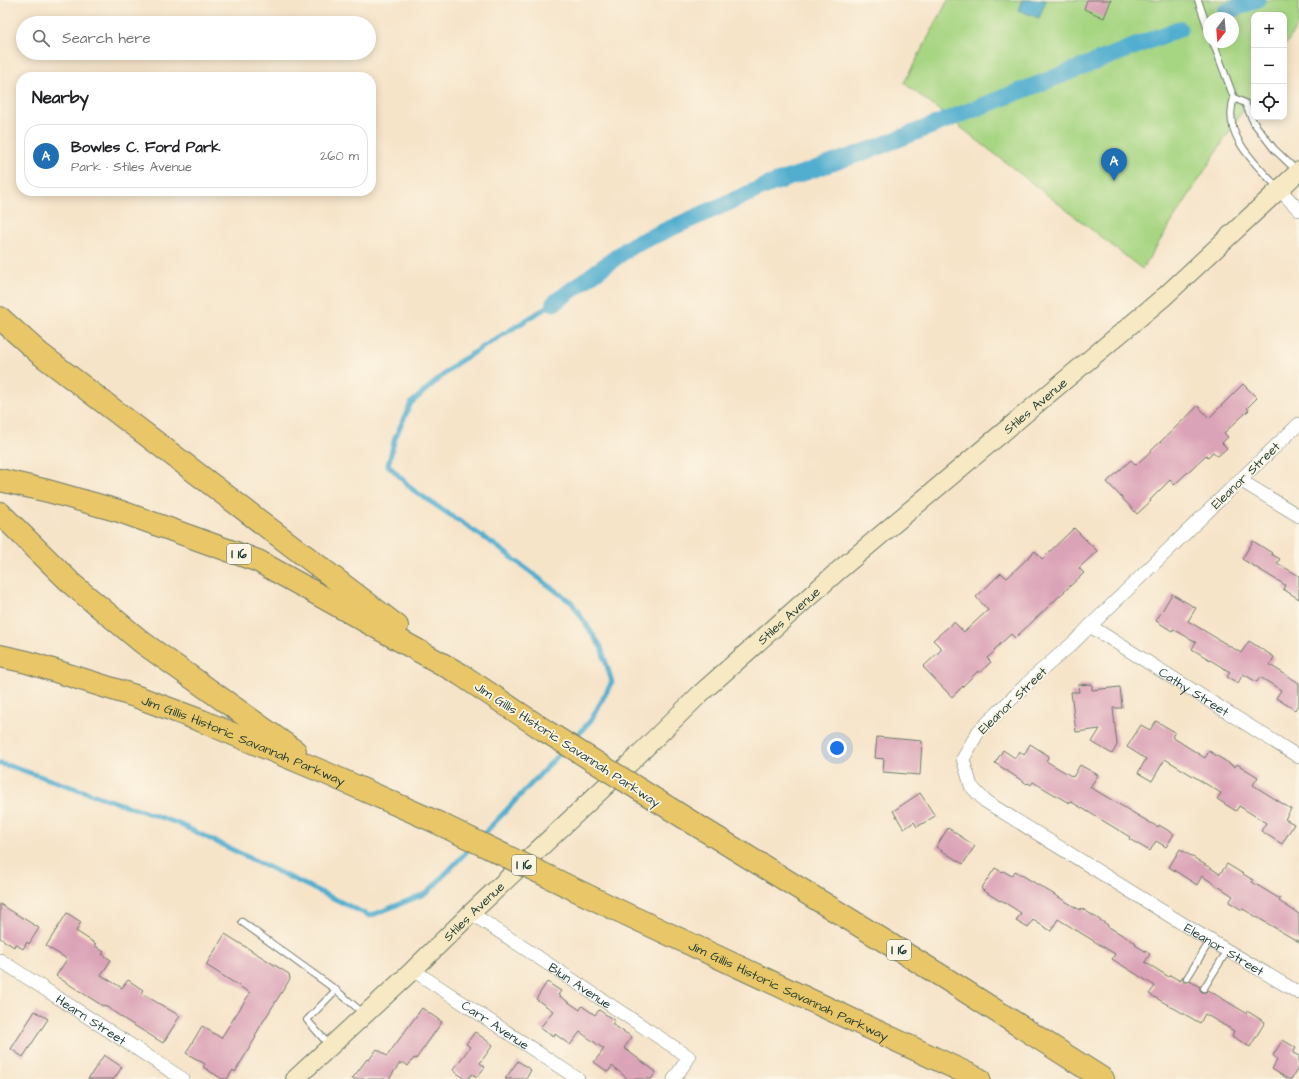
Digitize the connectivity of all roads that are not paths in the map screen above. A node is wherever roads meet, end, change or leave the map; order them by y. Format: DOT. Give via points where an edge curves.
graph roads {
  1 [pos="1198,0"];
  2 [pos="1203,15"];
  3 [pos="1215,48"];
  4 [pos="1234,98"];
  5 [pos="1299,172"];
  6 [pos="1280,190"];
  7 [pos="1299,210"];
  8 [pos="0,318"];
  9 [pos="1299,424"];
  10 [pos="0,480"];
  11 [pos="1240,480"];
  12 [pos="0,513"];
  13 [pos="1299,516"];
  14 [pos="1090,626"];
  15 [pos="0,656"];
  16 [pos="460,674"];
  17 [pos="1299,757"];
  18 [pos="328,774"];
  19 [pos="471,913"];
  20 [pos="242,922"];
  21 [pos="1210,941"];
  22 [pos="1227,950"];
  23 [pos="0,960"];
  24 [pos="413,970"];
  25 [pos="1187,978"];
  26 [pos="1204,988"];
  27 [pos="336,990"];
  28 [pos="1299,994"];
  29 [pos="365,1014"];
  30 [pos="330,1046"];
  31 [pos="183,1079"];
  32 [pos="295,1079"];
  33 [pos="578,1079"];
  34 [pos="674,1079"];
  35 [pos="978,1079"];
  36 [pos="1102,1079"];
  1 -- 2 [label="lane"];
  3 -- 4 [label="lane"];
  4 -- 5 [label="lane" via="1245,103 1254,123 1266,139"];
  4 -- 6 [label="lane" via="1231,106 1232,128 1242,148"];
  5 -- 6 [label="street, Stiles Avenue"];
  6 -- 7 [label="street"];
  6 -- 19 [label="street, Stiles Avenue" via="1165,296 838,571 718,678"];
  8 -- 16 [label="highway" via="39,353"];
  9 -- 11 [label="street, Eleanor Street"];
  10 -- 16 [label="highway, Jim Gillis Historic Savannah Parkway / I 16" via="119,511 258,561"];
  11 -- 13 [label="street"];
  11 -- 14 [label="street, Eleanor Street"];
  12 -- 18 [label="highway" via="73,584 143,644"];
  14 -- 17 [label="street, Cathy Street"];
  14 -- 21 [label="street, Eleanor Street" via="978,732 963,759 971,786 985,801"];
  15 -- 18 [label="highway, Jim Gillis Historic Savannah Parkway / I 16" via="135,696"];
  16 -- 36 [label="highway, Jim Gillis Historic Savannah Parkway / I 16, bridge" via="544,730 936,972"];
  18 -- 35 [label="highway, Jim Gillis Historic Savannah Parkway / I 16, bridge" via="436,822"];
  19 -- 24 [label="street, Stiles Avenue"];
  19 -- 34 [label="street, Blun Avenue" via="689,1057"];
  20 -- 27 [label="lane"];
  21 -- 22 [label="street, Eleanor Street"];
  21 -- 25 [label="lane"];
  22 -- 26 [label="lane"];
  22 -- 28 [label="street, Eleanor Street"];
  23 -- 31 [label="street, Hearn Street"];
  24 -- 29 [label="street, Stiles Avenue"];
  24 -- 33 [label="street, Carr Avenue"];
  27 -- 29 [label="lane"];
  27 -- 30 [label="lane" via="307,1020"];
  29 -- 30 [label="street, Stiles Avenue"];
  30 -- 32 [label="street, Stiles Avenue"];
}
